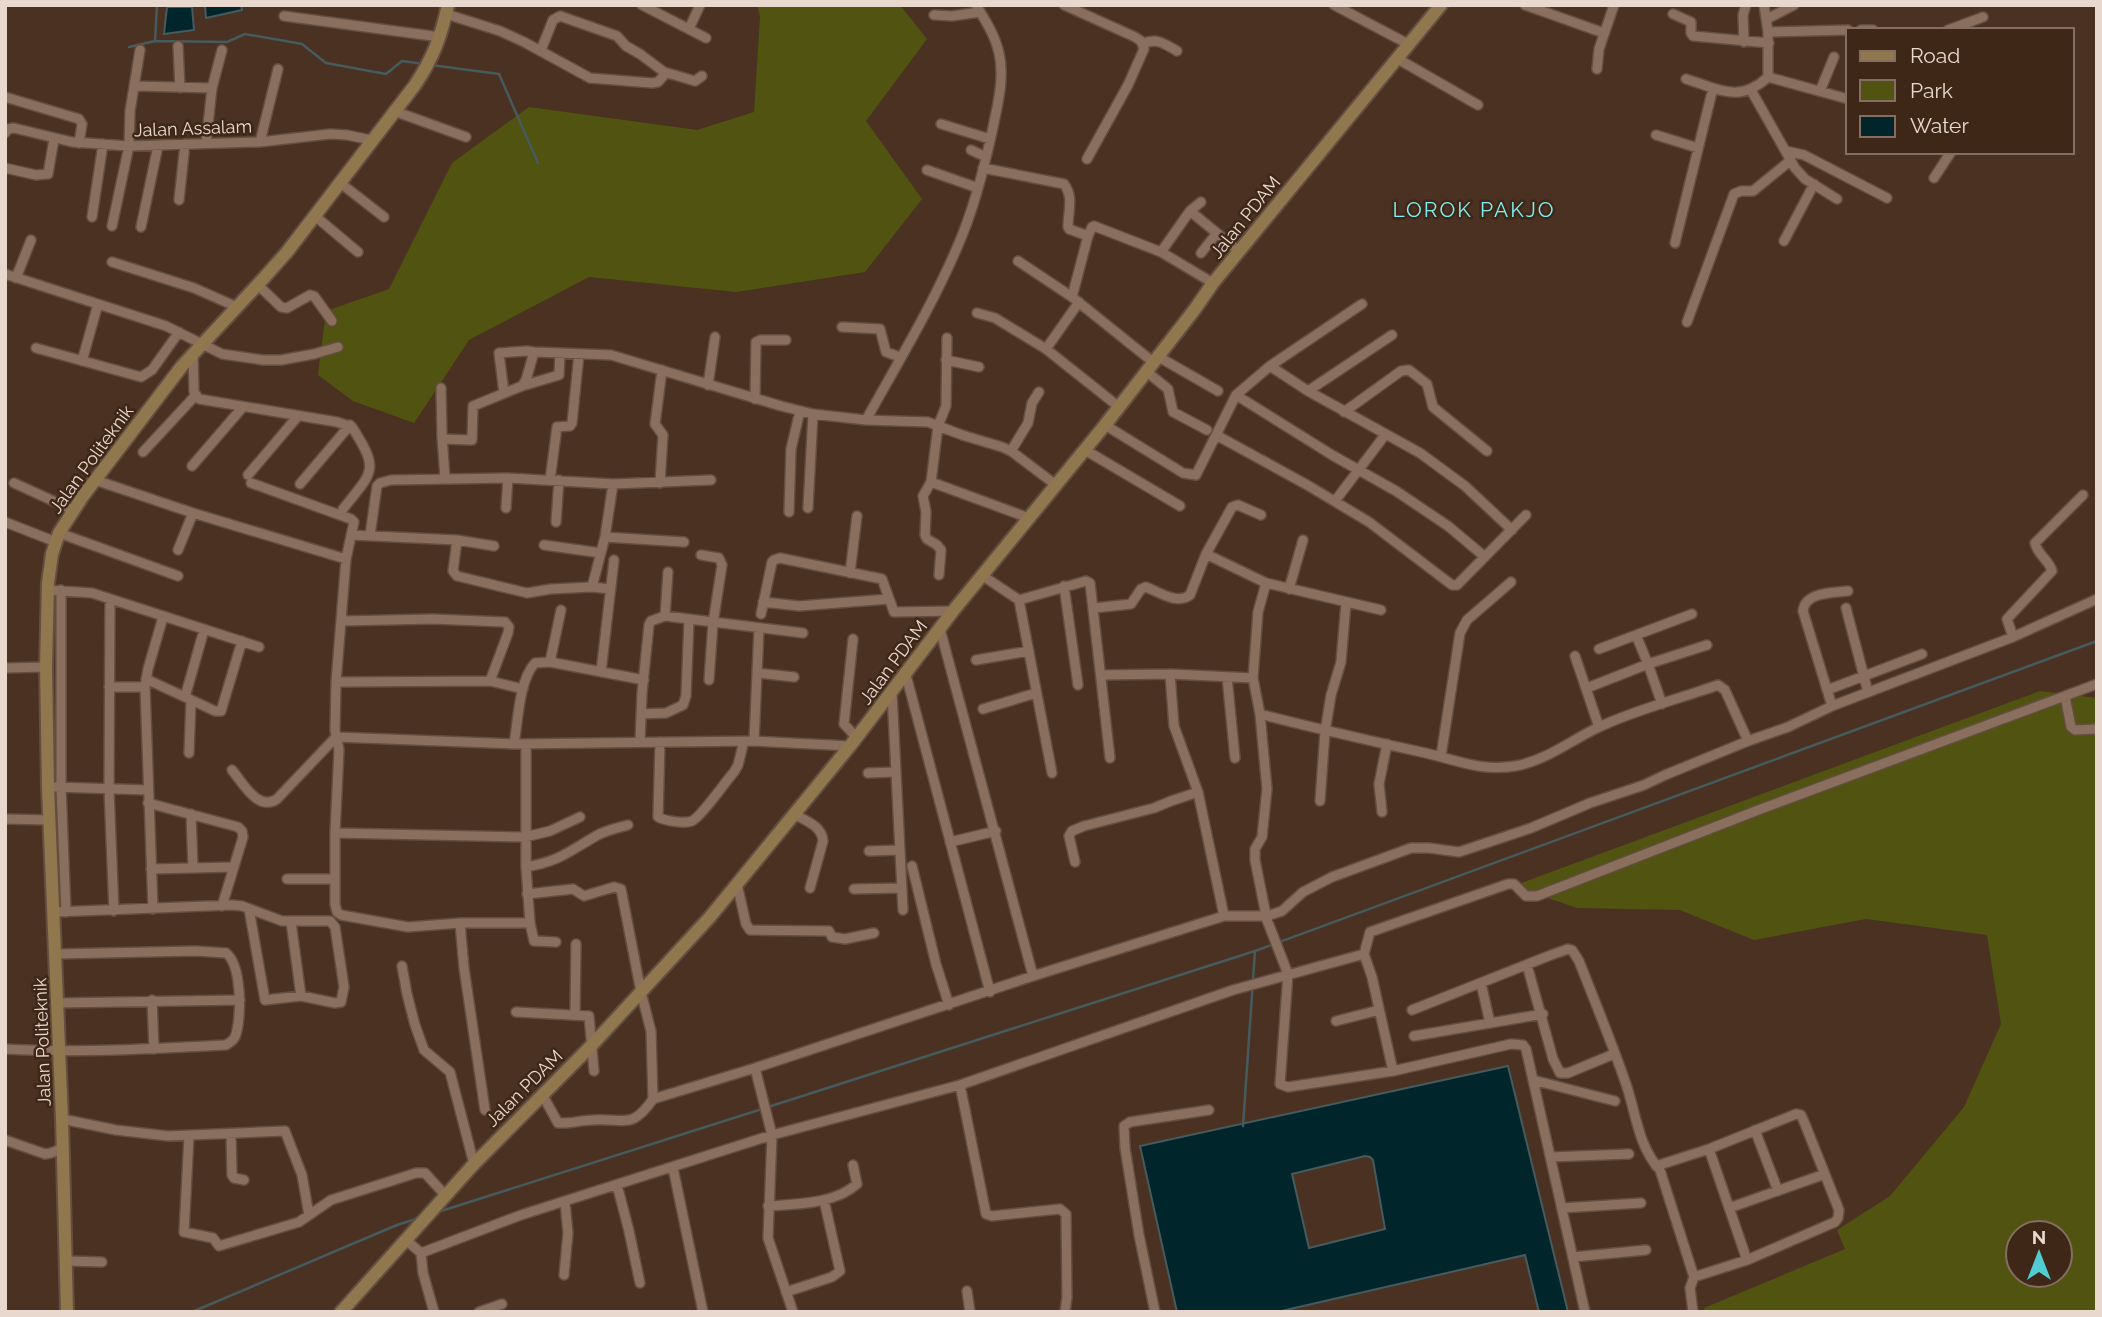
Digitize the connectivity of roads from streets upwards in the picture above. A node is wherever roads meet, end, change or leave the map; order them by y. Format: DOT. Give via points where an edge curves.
graph roads {
  1 [pos="642,5"];
  2 [pos="700,5"];
  3 [pos="1064,5"];
  4 [pos="1334,5"];
  5 [pos="1441,5"];
  6 [pos="1525,5"];
  7 [pos="1614,5"];
  8 [pos="1746,5"];
  9 [pos="1764,5"];
  10 [pos="1794,5"];
  11 [pos="978,9"];
  12 [pos="447,10"];
  13 [pos="1673,14"];
  14 [pos="934,15"];
  15 [pos="284,16"];
  16 [pos="1983,17"];
  17 [pos="1767,19"];
  18 [pos="1953,28"];
  19 [pos="689,29"];
  20 [pos="1846,30"];
  21 [pos="1768,32"];
  22 [pos="1604,33"];
  23 [pos="440,37"];
  24 [pos="706,38"];
  25 [pos="1744,42"];
  26 [pos="1769,43"];
  27 [pos="1143,44"];
  28 [pos="1410,45"];
  29 [pos="178,46"];
  30 [pos="140,50"];
  31 [pos="222,50"];
  32 [pos="541,50"];
  33 [pos="1177,51"];
  34 [pos="1834,57"];
  35 [pos="1398,59"];
  36 [pos="278,69"];
  37 [pos="1597,69"];
  38 [pos="666,74"];
  39 [pos="702,76"];
  40 [pos="1768,77"];
  41 [pos="1686,79"];
  42 [pos="134,86"];
  43 [pos="180,88"];
  44 [pos="212,88"];
  45 [pos="1713,88"];
  46 [pos="1751,90"];
  47 [pos="1820,92"];
  48 [pos="5,97"];
  49 [pos="1846,99"];
  50 [pos="1478,105"];
  51 [pos="394,111"];
  52 [pos="941,124"];
  53 [pos="5,133"];
  54 [pos="1656,135"];
  55 [pos="466,137"];
  56 [pos="54,138"];
  57 [pos="990,139"];
  58 [pos="371,140"];
  59 [pos="260,142"];
  60 [pos="79,143"];
  61 [pos="206,143"];
  62 [pos="103,144"];
  63 [pos="185,144"];
  64 [pos="129,146"];
  65 [pos="158,146"];
  66 [pos="1698,148"];
  67 [pos="971,150"];
  68 [pos="1950,154"];
  69 [pos="1788,155"];
  70 [pos="986,157"];
  71 [pos="1087,159"];
  72 [pos="5,168"];
  73 [pos="984,168"];
  74 [pos="927,170"];
  75 [pos="1934,178"];
  76 [pos="339,183"];
  77 [pos="1814,184"];
  78 [pos="978,188"];
  79 [pos="1886,198"];
  80 [pos="1838,199"];
  81 [pos="179,201"];
  82 [pos="1201,201"];
  83 [pos="1190,211"];
  84 [pos="315,216"];
  85 [pos="92,217"];
  86 [pos="384,217"];
  87 [pos="112,226"];
  88 [pos="141,228"];
  89 [pos="1217,233"];
  90 [pos="1088,236"];
  91 [pos="31,240"];
  92 [pos="1784,241"];
  93 [pos="1675,243"];
  94 [pos="358,252"];
  95 [pos="1161,252"];
  96 [pos="1240,252"];
  97 [pos="1201,253"];
  98 [pos="1018,261"];
  99 [pos="112,262"];
  100 [pos="5,274"];
  101 [pos="16,278"];
  102 [pos="1213,283"];
  103 [pos="258,285"];
  104 [pos="1075,299"];
  105 [pos="98,304"];
  106 [pos="1362,304"];
  107 [pos="237,307"];
  108 [pos="977,313"];
  109 [pos="332,321"];
  110 [pos="1688,322"];
  111 [pos="842,327"];
  112 [pos="179,332"];
  113 [pos="1392,335"];
  114 [pos="715,337"];
  115 [pos="947,338"];
  116 [pos="786,340"];
  117 [pos="338,347"];
  118 [pos="36,348"];
  119 [pos="197,348"];
  120 [pos="1046,349"];
  121 [pos="534,352"];
  122 [pos="560,354"];
  123 [pos="579,354"];
  124 [pos="900,357"];
  125 [pos="946,360"];
  126 [pos="82,361"];
  127 [pos="1152,363"];
  128 [pos="1270,366"];
  129 [pos="979,367"];
  130 [pos="662,370"];
  131 [pos="522,386"];
  132 [pos="708,386"];
  133 [pos="441,388"];
  134 [pos="1217,391"];
  135 [pos="1308,391"];
  136 [pos="1039,392"];
  137 [pos="504,393"];
  138 [pos="1236,395"];
  139 [pos="195,396"];
  140 [pos="755,399"];
  141 [pos="1119,407"];
  142 [pos="242,408"];
  143 [pos="800,411"];
  144 [pos="1344,412"];
  145 [pos="813,414"];
  146 [pos="298,416"];
  147 [pos="866,419"];
  148 [pos="350,425"];
  149 [pos="1105,425"];
  150 [pos="938,426"];
  151 [pos="1211,433"];
  152 [pos="1385,435"];
  153 [pos="442,439"];
  154 [pos="1086,450"];
  155 [pos="1011,451"];
  156 [pos="1487,451"];
  157 [pos="143,452"];
  158 [pos="192,466"];
  159 [pos="1358,469"];
  160 [pos="446,478"];
  161 [pos="508,478"];
  162 [pos="95,480"];
  163 [pos="554,480"];
  164 [pos="711,480"];
  165 [pos="660,482"];
  166 [pos="932,482"];
  167 [pos="13,483"];
  168 [pos="300,484"];
  169 [pos="613,484"];
  170 [pos="1056,485"];
  171 [pos="2083,495"];
  172 [pos="1335,501"];
  173 [pos="1180,506"];
  174 [pos="506,508"];
  175 [pos="808,508"];
  176 [pos="343,509"];
  177 [pos="73,510"];
  178 [pos="789,512"];
  179 [pos="193,513"];
  180 [pos="1261,515"];
  181 [pos="1526,515"];
  182 [pos="858,516"];
  183 [pos="1029,518"];
  184 [pos="5,522"];
  185 [pos="556,522"];
  186 [pos="1512,530"];
  187 [pos="351,535"];
  188 [pos="370,535"];
  189 [pos="605,537"];
  190 [pos="57,538"];
  191 [pos="457,540"];
  192 [pos="1303,540"];
  193 [pos="684,542"];
  194 [pos="544,545"];
  195 [pos="494,546"];
  196 [pos="178,550"];
  197 [pos="601,553"];
  198 [pos="1206,554"];
  199 [pos="701,555"];
  200 [pos="1485,557"];
  201 [pos="345,559"];
  202 [pos="614,560"];
  203 [pos="668,572"];
  204 [pos="850,573"];
  205 [pos="939,575"];
  206 [pos="178,576"];
  207 [pos="983,576"];
  208 [pos="1511,582"];
  209 [pos="1266,583"];
  210 [pos="1064,586"];
  211 [pos="592,587"];
  212 [pos="610,589"];
  213 [pos="1289,589"];
  214 [pos="55,590"];
  215 [pos="1848,591"];
  216 [pos="110,599"];
  217 [pos="889,599"];
  218 [pos="2097,599"];
  219 [pos="1020,600"];
  220 [pos="763,602"];
  221 [pos="1346,603"];
  222 [pos="1094,608"];
  223 [pos="1846,608"];
  224 [pos="561,610"];
  225 [pos="1381,610"];
  226 [pos="953,611"];
  227 [pos="761,614"];
  228 [pos="1692,614"];
  229 [pos="665,616"];
  230 [pos="163,617"];
  231 [pos="689,620"];
  232 [pos="341,621"];
  233 [pos="713,623"];
  234 [pos="759,629"];
  235 [pos="940,629"];
  236 [pos="204,630"];
  237 [pos="803,633"];
  238 [pos="1636,635"];
  239 [pos="2013,637"];
  240 [pos="853,639"];
  241 [pos="242,641"];
  242 [pos="1707,645"];
  243 [pos="259,647"];
  244 [pos="1600,649"];
  245 [pos="1029,650"];
  246 [pos="1922,654"];
  247 [pos="1575,656"];
  248 [pos="976,660"];
  249 [pos="550,662"];
  250 [pos="1648,664"];
  251 [pos="47,667"];
  252 [pos="5,668"];
  253 [pos="601,672"];
  254 [pos="757,673"];
  255 [pos="1170,674"];
  256 [pos="906,675"];
  257 [pos="1101,676"];
  258 [pos="794,677"];
  259 [pos="1227,677"];
  260 [pos="1865,677"];
  261 [pos="1253,678"];
  262 [pos="644,680"];
  263 [pos="709,680"];
  264 [pos="490,681"];
  265 [pos="336,682"];
  266 [pos="145,683"];
  267 [pos="2097,684"];
  268 [pos="1078,685"];
  269 [pos="1592,686"];
  270 [pos="109,687"];
  271 [pos="523,689"];
  272 [pos="1827,690"];
  273 [pos="1868,692"];
  274 [pos="892,693"];
  275 [pos="1035,693"];
  276 [pos="2065,696"];
  277 [pos="188,699"];
  278 [pos="47,700"];
  279 [pos="62,700"];
  280 [pos="1662,704"];
  281 [pos="1832,706"];
  282 [pos="983,709"];
  283 [pos="641,714"];
  284 [pos="1260,714"];
  285 [pos="1599,727"];
  286 [pos="2097,729"];
  287 [pos="1325,732"];
  288 [pos="336,737"];
  289 [pos="1752,740"];
  290 [pos="744,741"];
  291 [pos="754,741"];
  292 [pos="640,742"];
  293 [pos="660,742"];
  294 [pos="854,742"];
  295 [pos="514,744"];
  296 [pos="1387,744"];
  297 [pos="526,745"];
  298 [pos="189,753"];
  299 [pos="1441,756"];
  300 [pos="1110,758"];
  301 [pos="1235,758"];
  302 [pos="232,770"];
  303 [pos="897,772"];
  304 [pos="868,773"];
  305 [pos="1052,773"];
  306 [pos="55,787"];
  307 [pos="109,790"];
  308 [pos="148,790"];
  309 [pos="1198,792"];
  310 [pos="1320,801"];
  311 [pos="148,803"];
  312 [pos="1382,812"];
  313 [pos="191,814"];
  314 [pos="794,814"];
  315 [pos="580,817"];
  316 [pos="5,819"];
  317 [pos="50,820"];
  318 [pos="628,825"];
  319 [pos="996,831"];
  320 [pos="335,833"];
  321 [pos="526,838"];
  322 [pos="950,842"];
  323 [pos="869,850"];
  324 [pos="900,850"];
  325 [pos="1075,862"];
  326 [pos="912,866"];
  327 [pos="234,867"];
  328 [pos="526,867"];
  329 [pos="192,868"];
  330 [pos="151,869"];
  331 [pos="287,879"];
  332 [pos="335,879"];
  333 [pos="737,884"];
  334 [pos="810,888"];
  335 [pos="902,888"];
  336 [pos="854,889"];
  337 [pos="527,894"];
  338 [pos="222,906"];
  339 [pos="153,909"];
  340 [pos="249,909"];
  341 [pos="903,910"];
  342 [pos="114,911"];
  343 [pos="60,912"];
  344 [pos="1224,916"];
  345 [pos="1267,918"];
  346 [pos="291,922"];
  347 [pos="460,923"];
  348 [pos="530,923"];
  349 [pos="874,933"];
  350 [pos="556,942"];
  351 [pos="576,944"];
  352 [pos="56,954"];
  353 [pos="1364,954"];
  354 [pos="402,965"];
  355 [pos="1527,965"];
  356 [pos="1286,971"];
  357 [pos="1034,976"];
  358 [pos="1480,983"];
  359 [pos="641,992"];
  360 [pos="990,992"];
  361 [pos="302,996"];
  362 [pos="152,1000"];
  363 [pos="240,1000"];
  364 [pos="57,1003"];
  365 [pos="949,1005"];
  366 [pos="1379,1010"];
  367 [pos="1412,1010"];
  368 [pos="516,1012"];
  369 [pos="1543,1014"];
  370 [pos="575,1015"];
  371 [pos="1336,1021"];
  372 [pos="1490,1023"];
  373 [pos="1414,1035"];
  374 [pos="592,1045"];
  375 [pos="5,1049"];
  376 [pos="154,1049"];
  377 [pos="60,1052"];
  378 [pos="1615,1054"];
  379 [pos="755,1068"];
  380 [pos="594,1071"];
  381 [pos="1393,1071"];
  382 [pos="1533,1080"];
  383 [pos="960,1085"];
  384 [pos="542,1094"];
  385 [pos="653,1099"];
  386 [pos="1615,1101"];
  387 [pos="485,1110"];
  388 [pos="1209,1110"];
  389 [pos="62,1119"];
  390 [pos="1755,1130"];
  391 [pos="231,1134"];
  392 [pos="772,1135"];
  393 [pos="189,1136"];
  394 [pos="5,1140"];
  395 [pos="63,1148"];
  396 [pos="1709,1149"];
  397 [pos="1629,1154"];
  398 [pos="1550,1157"];
  399 [pos="474,1164"];
  400 [pos="853,1165"];
  401 [pos="1656,1166"];
  402 [pos="673,1168"];
  403 [pos="1825,1174"];
  404 [pos="244,1180"];
  405 [pos="617,1185"];
  406 [pos="1777,1191"];
  407 [pos="443,1200"];
  408 [pos="824,1200"];
  409 [pos="565,1202"];
  410 [pos="1641,1203"];
  411 [pos="768,1206"];
  412 [pos="1562,1208"];
  413 [pos="1729,1208"];
  414 [pos="309,1215"];
  415 [pos="406,1240"];
  416 [pos="1646,1250"];
  417 [pos="421,1253"];
  418 [pos="1573,1257"];
  419 [pos="1747,1260"];
  420 [pos="66,1261"];
  421 [pos="102,1262"];
  422 [pos="564,1275"];
  423 [pos="1694,1277"];
  424 [pos="640,1283"];
  425 [pos="967,1291"];
  426 [pos="786,1292"];
  427 [pos="502,1304"];
  428 [pos="67,1312"];
  429 [pos="341,1312"];
  430 [pos="434,1312"];
  431 [pos="479,1312"];
  432 [pos="703,1312"];
  433 [pos="793,1312"];
  434 [pos="970,1312"];
  435 [pos="1065,1312"];
  436 [pos="1155,1312"];
  437 [pos="1585,1312"];
  438 [pos="1693,1312"];
  1 -- 19 [label="street"];
  2 -- 19 [label="street"];
  3 -- 27 [label="street"];
  4 -- 28 [label="street"];
  5 -- 28 [label="street, Jalan PDAM"];
  6 -- 22 [label="street"];
  7 -- 22 [label="street"];
  8 -- 25 [label="street"];
  9 -- 17 [label="street"];
  10 -- 17 [label="street"];
  11 -- 14 [label="street"];
  11 -- 57 [label="street" via="999,54 1000,89"];
  12 -- 23 [label="street, Jalan Politeknik"];
  12 -- 32 [label="street"];
  13 -- 25 [label="street" via="1691,22 1693,36"];
  15 -- 23 [label="street"];
  16 -- 18 [label="street"];
  17 -- 21 [label="street"];
  19 -- 24 [label="street"];
  20 -- 21 [label="street"];
  21 -- 26 [label="street"];
  22 -- 37 [label="street"];
  23 -- 51 [label="street, Jalan Politeknik" via="429,64"];
  25 -- 26 [label="street"];
  26 -- 40 [label="street"];
  27 -- 33 [label="street" via="1155,40"];
  27 -- 71 [label="street" via="1128,85"];
  28 -- 35 [label="street, Jalan PDAM"];
  29 -- 43 [label="street"];
  30 -- 42 [label="street"];
  31 -- 44 [label="street"];
  32 -- 38 [label="street" via="590,78 652,83"];
  32 -- 38 [label="street" via="553,20 560,16 617,36"];
  34 -- 47 [label="street"];
  35 -- 50 [label="street"];
  35 -- 96 [label="street, Jalan PDAM"];
  36 -- 59 [label="street"];
  38 -- 39 [label="street" via="695,81"];
  40 -- 46 [label="street"];
  40 -- 47 [label="street"];
  41 -- 45 [label="street"];
  42 -- 43 [label="street"];
  42 -- 64 [label="street"];
  43 -- 44 [label="street"];
  44 -- 61 [label="street"];
  45 -- 46 [label="street" via="1729,93"];
  45 -- 66 [label="street"];
  46 -- 69 [label="street"];
  47 -- 49 [label="street"];
  48 -- 60 [label="street" via="79,119"];
  51 -- 55 [label="street"];
  51 -- 58 [label="street, Jalan Politeknik"];
  52 -- 57 [label="street"];
  53 -- 56 [label="street, Jalan Assalam" via="17,129"];
  54 -- 66 [label="street"];
  56 -- 60 [label="street, Jalan Assalam"];
  56 -- 72 [label="street" via="46,175"];
  57 -- 70 [label="street"];
  58 -- 59 [label="street, Jalan Assalam" via="330,134"];
  58 -- 76 [label="street, Jalan Politeknik"];
  59 -- 61 [label="street, Jalan Assalam"];
  60 -- 62 [label="street, Jalan Assalam"];
  61 -- 63 [label="street, Jalan Assalam"];
  62 -- 64 [label="street, Jalan Assalam"];
  62 -- 85 [label="street"];
  63 -- 65 [label="street, Jalan Assalam"];
  63 -- 81 [label="street"];
  64 -- 65 [label="street, Jalan Assalam"];
  64 -- 87 [label="street"];
  65 -- 88 [label="street"];
  66 -- 93 [label="street"];
  67 -- 70 [label="street"];
  68 -- 75 [label="street"];
  69 -- 77 [label="street"];
  69 -- 79 [label="street" via="1804,155"];
  69 -- 110 [label="street" via="1753,191 1734,194"];
  70 -- 73 [label="street"];
  73 -- 78 [label="street"];
  73 -- 90 [label="street" via="1063,184 1070,200 1068,227"];
  74 -- 78 [label="street"];
  76 -- 84 [label="street, Jalan Politeknik"];
  76 -- 86 [label="street"];
  77 -- 80 [label="street"];
  77 -- 92 [label="street"];
  78 -- 124 [label="street" via="956,249"];
  82 -- 83 [label="street"];
  83 -- 89 [label="street"];
  83 -- 95 [label="street"];
  84 -- 94 [label="street"];
  84 -- 103 [label="street, Jalan Politeknik"];
  89 -- 96 [label="street"];
  89 -- 97 [label="street"];
  90 -- 95 [label="street" via="1094,226"];
  90 -- 104 [label="street"];
  91 -- 101 [label="street"];
  95 -- 102 [label="street"];
  96 -- 102 [label="street, Jalan PDAM"];
  98 -- 104 [label="street"];
  99 -- 107 [label="street"];
  100 -- 101 [label="street"];
  101 -- 105 [label="street"];
  102 -- 127 [label="street, Jalan PDAM"];
  103 -- 107 [label="street, Jalan Politeknik"];
  103 -- 109 [label="street" via="281,307 314,296"];
  104 -- 120 [label="street"];
  104 -- 127 [label="street"];
  105 -- 112 [label="street"];
  105 -- 126 [label="street"];
  106 -- 128 [label="street"];
  107 -- 119 [label="street, Jalan Politeknik"];
  108 -- 120 [label="street" via="995,318"];
  111 -- 124 [label="street" via="880,329 886,352"];
  112 -- 119 [label="street"];
  112 -- 126 [label="street" via="144,377"];
  113 -- 135 [label="street"];
  114 -- 132 [label="street"];
  115 -- 125 [label="street"];
  116 -- 140 [label="street" via="756,341"];
  117 -- 119 [label="street" via="281,360"];
  118 -- 126 [label="street"];
  119 -- 139 [label="street"];
  119 -- 162 [label="street, Jalan Politeknik"];
  120 -- 141 [label="street"];
  121 -- 122 [label="street"];
  121 -- 131 [label="street"];
  121 -- 137 [label="street" via="499,353"];
  122 -- 123 [label="street"];
  122 -- 131 [label="street" via="559,375"];
  123 -- 130 [label="street" via="611,355"];
  123 -- 163 [label="street" via="572,423 557,427"];
  124 -- 147 [label="street"];
  125 -- 129 [label="street"];
  125 -- 150 [label="street" via="946,406"];
  127 -- 134 [label="street"];
  127 -- 141 [label="street, Jalan PDAM"];
  127 -- 151 [label="street" via="1168,389 1172,412"];
  128 -- 135 [label="street"];
  128 -- 138 [label="street"];
  130 -- 132 [label="street"];
  130 -- 165 [label="street" via="655,425 663,435"];
  131 -- 137 [label="street"];
  132 -- 140 [label="street"];
  133 -- 153 [label="street"];
  135 -- 144 [label="street"];
  136 -- 155 [label="street"];
  137 -- 153 [label="street" via="473,406 472,440"];
  138 -- 151 [label="street"];
  138 -- 159 [label="street"];
  139 -- 142 [label="street"];
  139 -- 157 [label="street"];
  140 -- 143 [label="street"];
  141 -- 149 [label="street, Jalan PDAM"];
  142 -- 146 [label="street"];
  142 -- 158 [label="street"];
  143 -- 145 [label="street"];
  143 -- 178 [label="street" via="791,449"];
  144 -- 152 [label="street"];
  144 -- 156 [label="street" via="1401,371 1409,370 1427,384 1436,410"];
  145 -- 147 [label="street"];
  145 -- 175 [label="street"];
  146 -- 148 [label="street"];
  146 -- 187 [label="street" via="249,479 351,519"];
  147 -- 150 [label="street"];
  148 -- 168 [label="street"];
  148 -- 176 [label="street" via="371,470"];
  149 -- 151 [label="street" via="1192,476"];
  149 -- 154 [label="street, Jalan PDAM"];
  150 -- 155 [label="street"];
  150 -- 166 [label="street"];
  151 -- 172 [label="street"];
  152 -- 159 [label="street"];
  152 -- 186 [label="street" via="1420,453 1465,486"];
  153 -- 160 [label="street"];
  154 -- 170 [label="street, Jalan PDAM"];
  154 -- 173 [label="street"];
  155 -- 170 [label="street"];
  159 -- 172 [label="street"];
  159 -- 200 [label="street" via="1448,526"];
  160 -- 161 [label="street"];
  160 -- 188 [label="street" via="380,483"];
  161 -- 163 [label="street"];
  161 -- 174 [label="street"];
  162 -- 177 [label="street, Jalan Politeknik"];
  162 -- 179 [label="street"];
  163 -- 169 [label="street"];
  163 -- 185 [label="street"];
  164 -- 165 [label="street"];
  165 -- 169 [label="street"];
  166 -- 183 [label="street"];
  166 -- 205 [label="street" via="923,496 925,535 940,547"];
  167 -- 177 [label="street"];
  169 -- 189 [label="street"];
  170 -- 183 [label="street, Jalan PDAM"];
  171 -- 239 [label="street" via="2035,542 2052,571 2007,619"];
  172 -- 200 [label="street" via="1452,586"];
  177 -- 190 [label="street, Jalan Politeknik"];
  179 -- 196 [label="street"];
  179 -- 201 [label="street"];
  180 -- 198 [label="street" via="1238,505 1232,507"];
  181 -- 186 [label="street"];
  182 -- 204 [label="street"];
  183 -- 207 [label="street, Jalan PDAM"];
  184 -- 190 [label="street"];
  186 -- 200 [label="street"];
  187 -- 188 [label="street"];
  187 -- 201 [label="street"];
  188 -- 191 [label="street"];
  189 -- 193 [label="street"];
  189 -- 197 [label="street"];
  190 -- 206 [label="street"];
  190 -- 214 [label="street, Jalan Politeknik" via="49,570"];
  191 -- 195 [label="street"];
  191 -- 211 [label="street" via="453,571 457,576 527,593"];
  192 -- 213 [label="street"];
  194 -- 197 [label="street"];
  197 -- 211 [label="street"];
  198 -- 209 [label="street"];
  198 -- 222 [label="street" via="1187,598 1177,599 1146,587 1131,604"];
  199 -- 233 [label="street" via="719,558 722,563"];
  201 -- 232 [label="street"];
  202 -- 212 [label="street"];
  203 -- 229 [label="street"];
  204 -- 217 [label="street" via="883,579"];
  204 -- 220 [label="street" via="776,559"];
  207 -- 219 [label="street"];
  207 -- 226 [label="street, Jalan PDAM"];
  208 -- 299 [label="street" via="1467,620 1460,633"];
  209 -- 213 [label="street"];
  209 -- 261 [label="street" via="1258,612"];
  210 -- 219 [label="street"];
  210 -- 222 [label="street" via="1089,582"];
  210 -- 268 [label="street"];
  211 -- 212 [label="street"];
  212 -- 253 [label="street"];
  213 -- 221 [label="street"];
  214 -- 216 [label="street" via="85,591"];
  214 -- 251 [label="street, Jalan Politeknik"];
  214 -- 279 [label="street"];
  215 -- 272 [label="street" via="1810,598 1804,605"];
  216 -- 230 [label="street"];
  216 -- 270 [label="street"];
  217 -- 220 [label="street" via="799,606"];
  217 -- 226 [label="street" via="895,613"];
  218 -- 239 [label="street"];
  219 -- 245 [label="street"];
  220 -- 227 [label="street"];
  221 -- 225 [label="street"];
  221 -- 287 [label="street" via="1341,662"];
  222 -- 257 [label="street"];
  223 -- 260 [label="street"];
  224 -- 249 [label="street"];
  226 -- 235 [label="street, Jalan PDAM"];
  228 -- 238 [label="street"];
  229 -- 231 [label="street"];
  229 -- 262 [label="street" via="649,625"];
  230 -- 236 [label="street"];
  230 -- 266 [label="street"];
  231 -- 233 [label="street"];
  231 -- 283 [label="street" via="683,705 666,713"];
  232 -- 264 [label="street" via="505,622 508,633"];
  232 -- 265 [label="street"];
  233 -- 234 [label="street"];
  233 -- 263 [label="street"];
  234 -- 237 [label="street"];
  234 -- 254 [label="street"];
  235 -- 256 [label="street, Jalan PDAM"];
  235 -- 319 [label="street"];
  236 -- 241 [label="street"];
  236 -- 277 [label="street"];
  238 -- 244 [label="street"];
  238 -- 250 [label="street"];
  239 -- 273 [label="street"];
  240 -- 294 [label="street" via="845,724"];
  241 -- 243 [label="street"];
  241 -- 277 [label="street" via="222,710"];
  242 -- 250 [label="street"];
  245 -- 248 [label="street"];
  245 -- 275 [label="street"];
  246 -- 260 [label="street"];
  247 -- 285 [label="street"];
  249 -- 253 [label="street"];
  249 -- 271 [label="street" via="532,666"];
  250 -- 269 [label="street"];
  250 -- 280 [label="street"];
  251 -- 252 [label="street"];
  251 -- 278 [label="street, Jalan Politeknik"];
  253 -- 262 [label="street"];
  254 -- 258 [label="street"];
  254 -- 291 [label="street"];
  255 -- 257 [label="street"];
  255 -- 259 [label="street"];
  255 -- 309 [label="street" via="1174,726"];
  256 -- 274 [label="street, Jalan PDAM"];
  256 -- 322 [label="street"];
  257 -- 300 [label="street"];
  259 -- 261 [label="street"];
  259 -- 301 [label="street"];
  260 -- 272 [label="street"];
  260 -- 273 [label="street"];
  261 -- 284 [label="street"];
  262 -- 283 [label="street"];
  264 -- 265 [label="street"];
  264 -- 271 [label="street"];
  265 -- 288 [label="street"];
  266 -- 270 [label="street"];
  266 -- 277 [label="street"];
  266 -- 308 [label="street"];
  267 -- 276 [label="street"];
  270 -- 307 [label="street"];
  271 -- 295 [label="street"];
  272 -- 281 [label="street"];
  273 -- 281 [label="street"];
  274 -- 294 [label="street, Jalan PDAM"];
  274 -- 303 [label="street"];
  275 -- 282 [label="street"];
  275 -- 305 [label="street"];
  276 -- 286 [label="street" via="2071,727"];
  276 -- 353 [label="street" via="1537,896 1526,896 1508,884 1370,932"];
  277 -- 298 [label="street"];
  278 -- 279 [label="street"];
  278 -- 306 [label="street, Jalan Politeknik"];
  279 -- 306 [label="street"];
  280 -- 285 [label="street"];
  280 -- 289 [label="street" via="1721,686"];
  281 -- 289 [label="street"];
  283 -- 292 [label="street"];
  284 -- 287 [label="street"];
  284 -- 345 [label="street" via="1267,789 1255,860"];
  285 -- 299 [label="street" via="1535,761 1516,766 1478,768"];
  287 -- 296 [label="street"];
  287 -- 310 [label="street"];
  288 -- 295 [label="street"];
  288 -- 302 [label="street" via="270,803 261,803"];
  288 -- 320 [label="street"];
  289 -- 345 [label="street" via="1459,852 1412,848 1354,868 1303,892 1287,909"];
  290 -- 291 [label="street"];
  290 -- 293 [label="street"];
  290 -- 293 [label="street" via="734,772 697,818 687,822 658,817"];
  291 -- 294 [label="street"];
  292 -- 293 [label="street"];
  292 -- 297 [label="street"];
  294 -- 314 [label="street, Jalan PDAM"];
  295 -- 297 [label="street"];
  296 -- 299 [label="street"];
  296 -- 312 [label="street" via="1379,784"];
  297 -- 321 [label="street"];
  303 -- 304 [label="street"];
  303 -- 324 [label="street"];
  306 -- 307 [label="street"];
  306 -- 317 [label="street, Jalan Politeknik"];
  306 -- 343 [label="street"];
  307 -- 308 [label="street"];
  307 -- 342 [label="street"];
  308 -- 311 [label="street"];
  309 -- 325 [label="street" via="1072,831"];
  309 -- 344 [label="street"];
  311 -- 313 [label="street"];
  311 -- 330 [label="street"];
  313 -- 327 [label="street" via="240,828 243,837"];
  313 -- 329 [label="street"];
  314 -- 333 [label="street, Jalan PDAM"];
  314 -- 334 [label="street" via="822,833"];
  315 -- 321 [label="street"];
  316 -- 317 [label="street"];
  317 -- 343 [label="street, Jalan Politeknik"];
  318 -- 328 [label="street" via="596,836 561,858"];
  319 -- 322 [label="street"];
  319 -- 357 [label="street"];
  320 -- 321 [label="street"];
  320 -- 332 [label="street"];
  321 -- 328 [label="street"];
  322 -- 360 [label="street"];
  323 -- 324 [label="street"];
  324 -- 335 [label="street"];
  326 -- 365 [label="street"];
  327 -- 329 [label="street"];
  327 -- 338 [label="street"];
  328 -- 337 [label="street"];
  329 -- 330 [label="street"];
  330 -- 339 [label="street"];
  331 -- 332 [label="street"];
  332 -- 347 [label="street" via="336,909 341,915 408,927"];
  333 -- 349 [label="street" via="750,930 826,931 845,939"];
  333 -- 359 [label="street, Jalan PDAM"];
  335 -- 336 [label="street"];
  335 -- 341 [label="street"];
  337 -- 348 [label="street"];
  337 -- 359 [label="street" via="573,889 584,895 619,887"];
  338 -- 339 [label="street"];
  338 -- 340 [label="street"];
  339 -- 342 [label="street"];
  340 -- 346 [label="street"];
  340 -- 361 [label="street" via="264,999"];
  342 -- 343 [label="street"];
  343 -- 352 [label="street, Jalan Politeknik"];
  344 -- 345 [label="street"];
  344 -- 357 [label="street"];
  345 -- 356 [label="street"];
  346 -- 361 [label="street"];
  346 -- 361 [label="street" via="333,923 344,987 338,1004"];
  347 -- 348 [label="street"];
  347 -- 387 [label="street"];
  348 -- 350 [label="street" via="534,942"];
  351 -- 370 [label="street"];
  352 -- 363 [label="street" via="226,953 236,971"];
  352 -- 364 [label="street, Jalan Politeknik"];
  353 -- 356 [label="street"];
  353 -- 366 [label="street"];
  354 -- 399 [label="street" via="424,1050 450,1072"];
  355 -- 358 [label="street"];
  355 -- 369 [label="street"];
  355 -- 378 [label="street" via="1572,950"];
  356 -- 381 [label="street" via="1280,1084 1288,1087"];
  356 -- 383 [label="street"];
  357 -- 360 [label="street"];
  358 -- 367 [label="street"];
  358 -- 372 [label="street"];
  359 -- 374 [label="street, Jalan PDAM"];
  359 -- 385 [label="street" via="651,1031"];
  360 -- 365 [label="street"];
  362 -- 363 [label="street"];
  362 -- 364 [label="street"];
  362 -- 376 [label="street"];
  363 -- 376 [label="street" via="235,1036 226,1045"];
  364 -- 377 [label="street, Jalan Politeknik"];
  365 -- 379 [label="street"];
  366 -- 371 [label="street"];
  366 -- 381 [label="street"];
  368 -- 370 [label="street"];
  369 -- 372 [label="street"];
  369 -- 378 [label="street" via="1560,1073"];
  370 -- 374 [label="street" via="590,1017"];
  372 -- 373 [label="street"];
  374 -- 380 [label="street"];
  374 -- 384 [label="street, Jalan PDAM"];
  375 -- 377 [label="street"];
  376 -- 377 [label="street"];
  377 -- 389 [label="street, Jalan Politeknik"];
  378 -- 401 [label="street" via="1643,1143"];
  379 -- 385 [label="street"];
  379 -- 392 [label="street"];
  381 -- 382 [label="street" via="1517,1044 1526,1049"];
  382 -- 386 [label="street"];
  382 -- 398 [label="street"];
  383 -- 392 [label="street"];
  383 -- 435 [label="street" via="986,1214 1060,1209 1066,1214"];
  384 -- 385 [label="street" via="558,1123 568,1124 630,1120"];
  384 -- 399 [label="street, Jalan PDAM"];
  388 -- 436 [label="street" via="1124,1126"];
  389 -- 393 [label="street" via="116,1130"];
  389 -- 395 [label="street, Jalan Politeknik"];
  390 -- 396 [label="street"];
  390 -- 403 [label="street" via="1801,1115"];
  390 -- 406 [label="street"];
  391 -- 393 [label="street"];
  391 -- 404 [label="street" via="232,1175"];
  391 -- 414 [label="street" via="286,1132 302,1175"];
  392 -- 402 [label="street"];
  392 -- 411 [label="street"];
  393 -- 414 [label="street" via="184,1233 213,1238 219,1246"];
  394 -- 395 [label="street" via="45,1154"];
  395 -- 420 [label="street, Jalan Politeknik"];
  396 -- 401 [label="street"];
  396 -- 413 [label="street"];
  397 -- 398 [label="street"];
  398 -- 412 [label="street"];
  399 -- 407 [label="street, Jalan PDAM"];
  400 -- 408 [label="street" via="856,1186"];
  401 -- 423 [label="street"];
  402 -- 405 [label="street"];
  402 -- 432 [label="street"];
  403 -- 406 [label="street"];
  403 -- 419 [label="street" via="1839,1210 1835,1222"];
  405 -- 409 [label="street"];
  405 -- 424 [label="street"];
  406 -- 413 [label="street"];
  407 -- 414 [label="street" via="429,1177 420,1172 331,1200"];
  407 -- 415 [label="street, Jalan PDAM"];
  408 -- 411 [label="street"];
  408 -- 426 [label="street" via="840,1271"];
  409 -- 417 [label="street"];
  409 -- 422 [label="street"];
  410 -- 412 [label="street"];
  411 -- 426 [label="street" via="768,1238"];
  412 -- 418 [label="street"];
  413 -- 419 [label="street"];
  415 -- 417 [label="street"];
  415 -- 429 [label="street, Jalan PDAM"];
  416 -- 418 [label="street"];
  417 -- 430 [label="street"];
  418 -- 437 [label="street"];
  419 -- 423 [label="street"];
  420 -- 421 [label="street"];
  420 -- 428 [label="street, Jalan Politeknik"];
  423 -- 438 [label="street" via="1690,1282"];
  425 -- 434 [label="street"];
  426 -- 433 [label="street"];
  427 -- 431 [label="street"];
}
